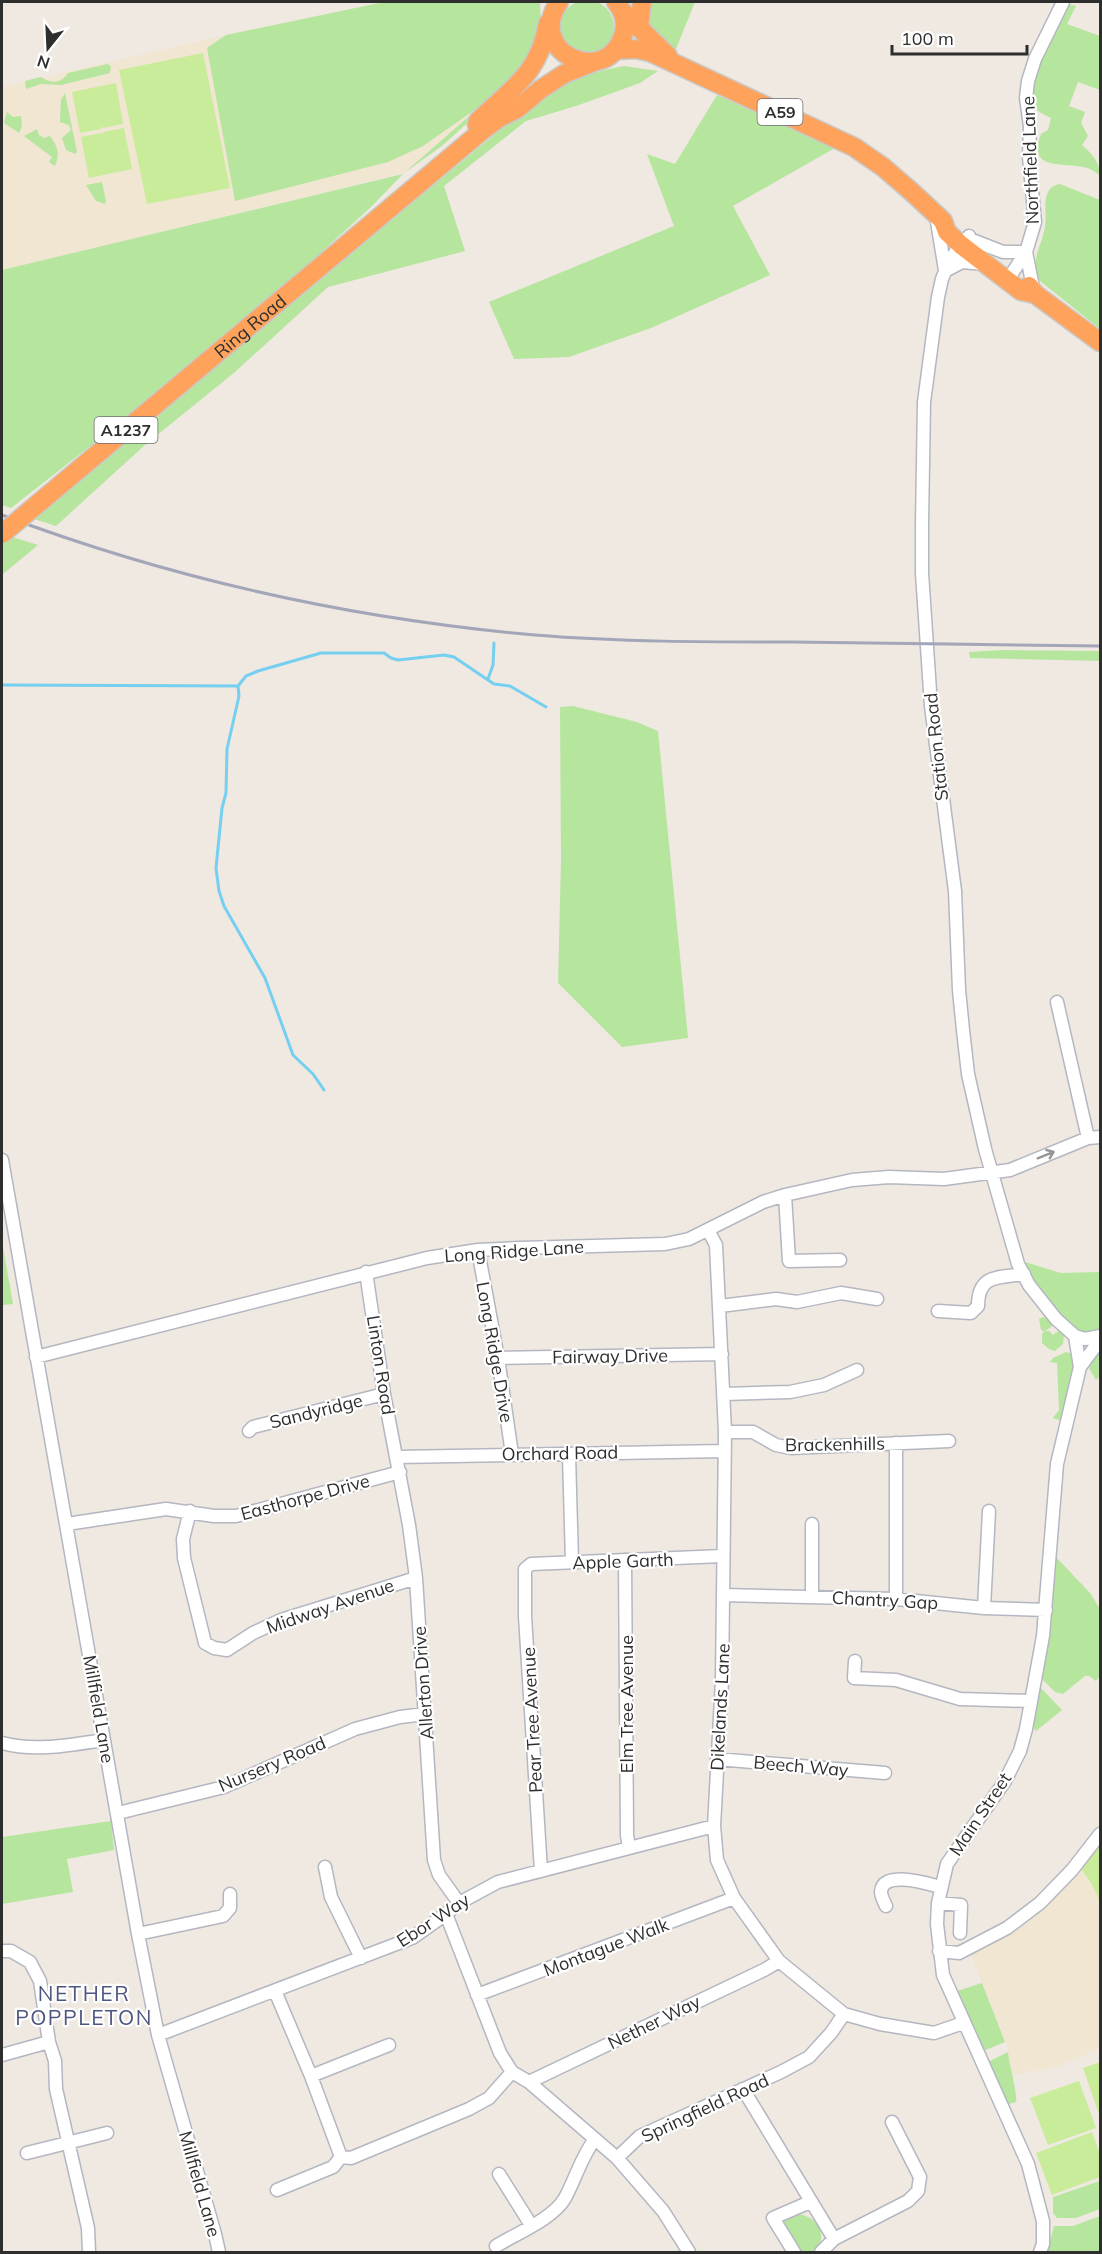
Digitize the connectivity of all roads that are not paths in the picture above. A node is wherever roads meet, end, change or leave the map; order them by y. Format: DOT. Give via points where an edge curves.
graph roads {
  1 [pos="642,2"];
  2 [pos="1063,2"];
  3 [pos="622,6"];
  4 [pos="554,8"];
  5 [pos="639,27"];
  6 [pos="557,46"];
  7 [pos="615,50"];
  8 [pos="675,62"];
  9 [pos="589,64"];
  10 [pos="499,118"];
  11 [pos="473,138"];
  12 [pos="939,217"];
  13 [pos="968,240"];
  14 [pos="1026,252"];
  15 [pos="986,265"];
  16 [pos="945,271"];
  17 [pos="1010,276"];
  18 [pos="1035,294"];
  19 [pos="1101,342"];
  20 [pos="2,534"];
  21 [pos="1057,1002"];
  22 [pos="1094,1138"];
  23 [pos="2,1160"];
  24 [pos="992,1173"];
  25 [pos="785,1195"];
  26 [pos="708,1230"];
  27 [pos="478,1250"];
  28 [pos="840,1260"];
  29 [pos="366,1272"];
  30 [pos="1024,1274"];
  31 [pos="877,1299"];
  32 [pos="720,1306"];
  33 [pos="938,1311"];
  34 [pos="1074,1336"];
  35 [pos="1101,1338"];
  36 [pos="722,1354"];
  37 [pos="36,1358"];
  38 [pos="498,1358"];
  39 [pos="1080,1367"];
  40 [pos="857,1370"];
  41 [pos="384,1394"];
  42 [pos="724,1394"];
  43 [pos="249,1431"];
  44 [pos="724,1432"];
  45 [pos="949,1441"];
  46 [pos="896,1443"];
  47 [pos="724,1451"];
  48 [pos="512,1454"];
  49 [pos="569,1455"];
  50 [pos="397,1457"];
  51 [pos="400,1472"];
  52 [pos="190,1511"];
  53 [pos="988,1511"];
  54 [pos="67,1524"];
  55 [pos="812,1524"];
  56 [pos="723,1556"];
  57 [pos="625,1560"];
  58 [pos="573,1562"];
  59 [pos="525,1569"];
  60 [pos="416,1578"];
  61 [pos="724,1595"];
  62 [pos="812,1596"];
  63 [pos="896,1599"];
  64 [pos="984,1608"];
  65 [pos="1046,1610"];
  66 [pos="855,1661"];
  67 [pos="1030,1701"];
  68 [pos="425,1714"];
  69 [pos="104,1740"];
  70 [pos="2,1743"];
  71 [pos="717,1759"];
  72 [pos="885,1773"];
  73 [pos="118,1813"];
  74 [pos="714,1826"];
  75 [pos="1101,1834"];
  76 [pos="629,1848"];
  77 [pos="325,1867"];
  78 [pos="541,1871"];
  79 [pos="941,1887"];
  80 [pos="230,1894"];
  81 [pos="734,1898"];
  82 [pos="459,1903"];
  83 [pos="938,1903"];
  84 [pos="886,1906"];
  85 [pos="446,1914"];
  86 [pos="960,1933"];
  87 [pos="138,1934"];
  88 [pos="2,1951"];
  89 [pos="939,1951"];
  90 [pos="361,1958"];
  91 [pos="779,1961"];
  92 [pos="275,1991"];
  93 [pos="477,1995"];
  94 [pos="844,2014"];
  95 [pos="963,2023"];
  96 [pos="158,2035"];
  97 [pos="49,2042"];
  98 [pos="389,2045"];
  99 [pos="2,2055"];
  100 [pos="512,2072"];
  101 [pos="311,2076"];
  102 [pos="529,2082"];
  103 [pos="743,2089"];
  104 [pos="892,2122"];
  105 [pos="107,2133"];
  106 [pos="595,2139"];
  107 [pos="68,2142"];
  108 [pos="27,2153"];
  109 [pos="341,2157"];
  110 [pos="617,2158"];
  111 [pos="499,2174"];
  112 [pos="277,2190"];
  113 [pos="810,2202"];
  114 [pos="531,2225"];
  115 [pos="834,2239"];
  116 [pos="496,2246"];
  117 [pos="89,2253"];
  118 [pos="219,2253"];
  119 [pos="689,2253"];
  120 [pos="794,2253"];
  121 [pos="821,2253"];
  122 [pos="1040,2253"];
  1 -- 5 [label="highway"];
  2 -- 14 [label="street, Northfield Lane" via="1028,81 1029,157 1035,210"];
  3 -- 5 [label="highway, A59"];
  3 -- 7 [label="highway" via="624,31"];
  4 -- 6 [label="highway" via="550,22"];
  4 -- 11 [label="highway" via="536,62 478,121"];
  5 -- 8 [label="highway, A59"];
  6 -- 9 [label="highway" via="572,59"];
  6 -- 10 [label="highway, Ring Road / A1237" via="545,69"];
  7 -- 8 [label="highway, A59" via="642,50"];
  7 -- 9 [label="highway"];
  8 -- 9 [label="highway" via="635,59"];
  8 -- 12 [label="highway, A59" via="854,147"];
  9 -- 10 [label="highway, Ring Road / A1237" via="564,74 517,110"];
  10 -- 11 [label="highway, Ring Road / A1237"];
  11 -- 20 [label="highway, Ring Road / A1237, bridge"];
  12 -- 13 [label="highway, A59" via="947,232"];
  12 -- 16 [label="street"];
  13 -- 14 [label="street" via="1003,252"];
  13 -- 15 [label="highway, A59"];
  13 -- 16 [label="street, Station Road" via="952,255"];
  13 -- 17 [label="highway, A59"];
  14 -- 17 [label="street, Northfield Lane"];
  14 -- 18 [label="street, Northfield Lane"];
  15 -- 16 [label="street" via="962,262"];
  15 -- 17 [label="highway, A59"];
  16 -- 24 [label="street, Station Road" via="924,402 922,573 931,706 955,891 959,990 968,1074"];
  17 -- 18 [label="highway, A59" via="1027,283"];
  18 -- 19 [label="highway, A59"];
  21 -- 22 [label="street"];
  24 -- 22 [label="street, Long Ridge Lane, one-way" via="1010,1170"];
  23 -- 37 [label="street, Millfield Lane"];
  24 -- 25 [label="street, Long Ridge Lane" via="944,1179 852,1180"];
  24 -- 30 [label="street, Station Road" via="1016,1259"];
  25 -- 26 [label="street, Long Ridge Lane"];
  25 -- 28 [label="street" via="789,1262"];
  26 -- 27 [label="street, Long Ridge Lane" via="665,1244"];
  26 -- 32 [label="street, Dikelands Lane" via="716,1245"];
  27 -- 29 [label="street, Long Ridge Lane"];
  27 -- 38 [label="street, Long Ridge Drive"];
  29 -- 37 [label="street, Long Ridge Lane"];
  29 -- 41 [label="street, Linton Road"];
  30 -- 33 [label="street" via="983,1283 978,1305 971,1313"];
  30 -- 34 [label="street, Station Road" via="1056,1319"];
  31 -- 32 [label="street" via="841,1293 797,1302 776,1299"];
  32 -- 36 [label="street, Dikelands Lane"];
  34 -- 35 [label="street"];
  34 -- 39 [label="street"];
  35 -- 39 [label="street"];
  36 -- 38 [label="street, Fairway Drive"];
  36 -- 42 [label="street, Dikelands Lane"];
  37 -- 54 [label="street, Millfield Lane"];
  38 -- 48 [label="street, Long Ridge Drive"];
  39 -- 65 [label="street, Main Street" via="1057,1464"];
  40 -- 42 [label="street" via="824,1385 790,1392"];
  41 -- 43 [label="street, Sandyridge"];
  41 -- 50 [label="street, Linton Road"];
  42 -- 44 [label="street, Dikelands Lane"];
  44 -- 46 [label="street, Brackenhills" via="753,1432 776,1445 791,1448"];
  44 -- 47 [label="street, Dikelands Lane"];
  45 -- 46 [label="street, Brackenhills"];
  46 -- 63 [label="street"];
  47 -- 49 [label="street, Orchard Road"];
  47 -- 56 [label="street, Dikelands Lane"];
  48 -- 49 [label="street, Orchard Road"];
  48 -- 50 [label="street, Orchard Road"];
  49 -- 58 [label="street"];
  50 -- 51 [label="street, Allerton Drive"];
  51 -- 52 [label="street, Easthorpe Drive" via="236,1516"];
  51 -- 60 [label="street, Allerton Drive"];
  52 -- 54 [label="street, Easthorpe Drive" via="134,1512"];
  52 -- 60 [label="street, Midway Avenue" via="183,1539 184,1558 205,1643 214,1648 227,1650 281,1620"];
  53 -- 64 [label="street"];
  54 -- 69 [label="street, Millfield Lane"];
  55 -- 62 [label="street"];
  56 -- 57 [label="street, Apple Garth"];
  56 -- 61 [label="street, Dikelands Lane"];
  57 -- 58 [label="street, Apple Garth"];
  57 -- 76 [label="street, Elm Tree Avenue"];
  58 -- 59 [label="street, Apple Garth" via="531,1564"];
  59 -- 78 [label="street, Pear Tree Avenue"];
  60 -- 68 [label="street, Allerton Drive"];
  61 -- 62 [label="street, Chantry Gap"];
  61 -- 71 [label="street, Dikelands Lane"];
  62 -- 63 [label="street, Chantry Gap"];
  63 -- 64 [label="street, Chantry Gap"];
  64 -- 65 [label="street, Chantry Gap"];
  65 -- 67 [label="street, Main Street"];
  66 -- 67 [label="street" via="854,1678 896,1680 960,1700"];
  67 -- 79 [label="street, Main Street" via="1015,1761 947,1864"];
  68 -- 73 [label="street, Nursery Road" via="355,1729 224,1787"];
  68 -- 82 [label="street, Allerton Drive" via="434,1860 439,1875"];
  69 -- 70 [label="street" via="42,1748"];
  69 -- 73 [label="street, Millfield Lane"];
  71 -- 72 [label="street, Beech Way"];
  71 -- 74 [label="street, Dikelands Lane"];
  73 -- 87 [label="street, Millfield Lane"];
  74 -- 76 [label="street, Ebor Way"];
  74 -- 81 [label="street, Dikelands Lane" via="717,1860"];
  75 -- 89 [label="street" via="1040,1903 1007,1928 959,1953"];
  76 -- 78 [label="street, Ebor Way"];
  77 -- 90 [label="street" via="331,1897"];
  78 -- 82 [label="street, Ebor Way" via="498,1882"];
  79 -- 83 [label="street, Main Street"];
  79 -- 84 [label="street" via="913,1879 892,1880 881,1893"];
  80 -- 87 [label="street" via="230,1908 223,1916"];
  81 -- 91 [label="street, Dikelands Lane"];
  81 -- 93 [label="street, Montague Walk"];
  82 -- 85 [label="street, Ebor Way"];
  83 -- 86 [label="street" via="967,1902"];
  83 -- 89 [label="street, Main Street"];
  85 -- 90 [label="street, Ebor Way" via="412,1938"];
  85 -- 93 [label="street"];
  87 -- 96 [label="street, Millfield Lane"];
  88 -- 97 [label="street" via="11,1951 30,1962 39,1980"];
  89 -- 95 [label="street, Main Street"];
  90 -- 92 [label="street, Ebor Way"];
  91 -- 94 [label="street, Dikelands Lane"];
  91 -- 102 [label="street, Nether Way"];
  92 -- 96 [label="street, Ebor Way"];
  92 -- 101 [label="street"];
  93 -- 100 [label="street" via="500,2053"];
  94 -- 95 [label="street, Dikelands Lane" via="934,2033"];
  94 -- 103 [label="street, Springfield Road" via="809,2057"];
  95 -- 122 [label="street, Main Street" via="1028,2164 1043,2221"];
  96 -- 118 [label="street, Millfield Lane"];
  97 -- 99 [label="street"];
  97 -- 107 [label="street"];
  98 -- 101 [label="street"];
  100 -- 102 [label="street"];
  100 -- 109 [label="street" via="489,2098 469,2109 351,2158"];
  101 -- 109 [label="street"];
  102 -- 106 [label="street"];
  103 -- 110 [label="street, Springfield Road" via="640,2136"];
  103 -- 113 [label="street"];
  104 -- 115 [label="street" via="920,2177 918,2191 908,2201"];
  105 -- 107 [label="street"];
  106 -- 110 [label="street"];
  106 -- 114 [label="street" via="565,2198 550,2214"];
  107 -- 108 [label="street"];
  107 -- 117 [label="street" via="88,2228"];
  109 -- 112 [label="street" via="333,2167"];
  110 -- 119 [label="street" via="663,2211"];
  111 -- 114 [label="street"];
  113 -- 115 [label="street"];
  113 -- 120 [label="street" via="773,2218"];
  114 -- 116 [label="street"];
  115 -- 121 [label="street"];
}
